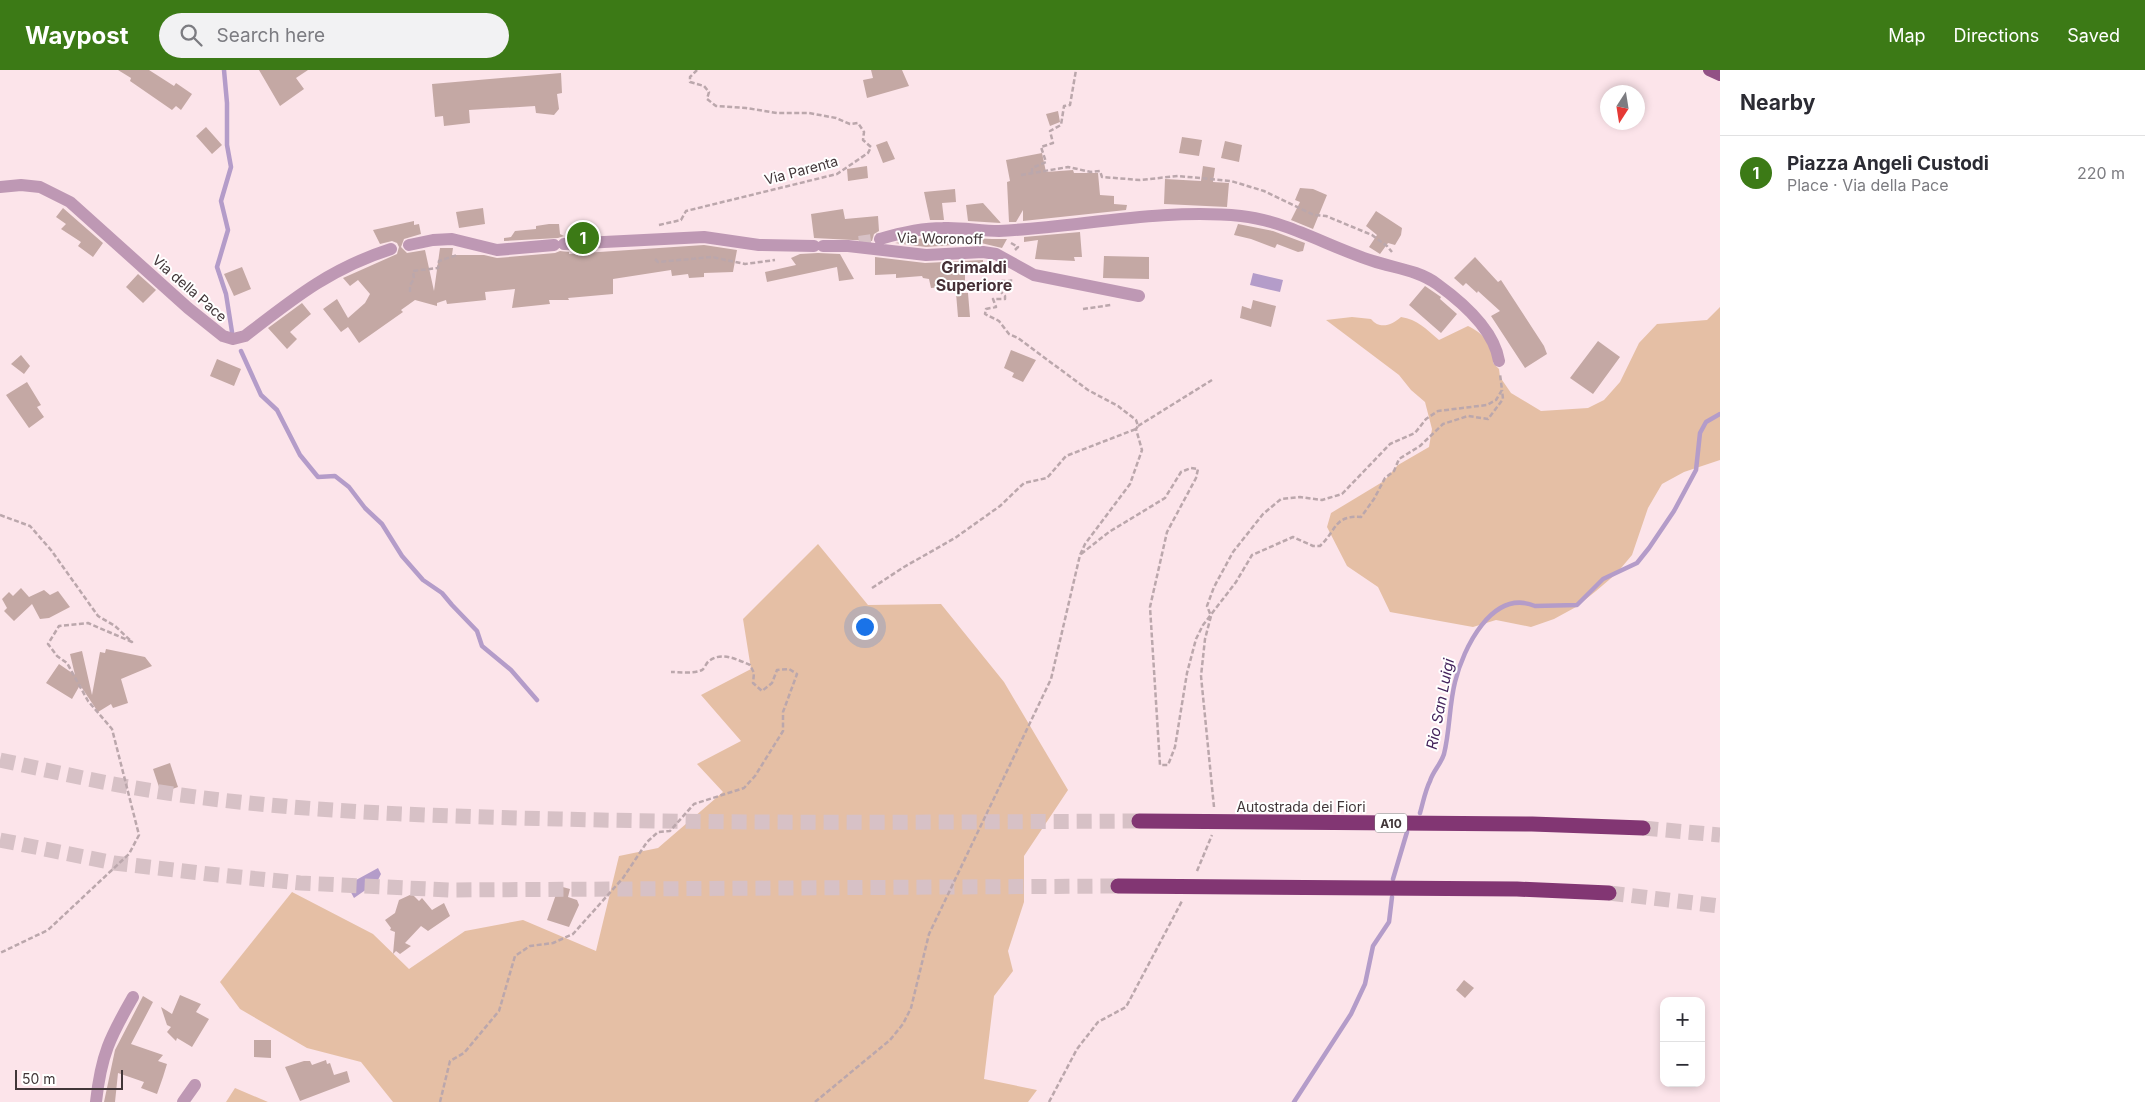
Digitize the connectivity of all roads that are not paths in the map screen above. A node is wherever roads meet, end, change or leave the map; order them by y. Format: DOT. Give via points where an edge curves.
graph roads {
  1 [pos="1709,70"];
  2 [pos="1720,75"];
  3 [pos="0,187"];
  4 [pos="880,239"];
  5 [pos="409,245"];
  6 [pos="391,249"];
  7 [pos="1139,296"];
  8 [pos="1499,361"];
  9 [pos="1139,821"];
  10 [pos="1643,828"];
  11 [pos="1118,886"];
  12 [pos="1610,893"];
  13 [pos="133,996"];
  14 [pos="195,1084"];
  15 [pos="96,1102"];
  16 [pos="183,1102"];
  1 -- 2 [label="main road"];
  3 -- 6 [label="street, Via della Pace" via="40,187 70,202 188,308 223,336 233,339 245,336 324,277"];
  4 -- 8 [label="street" via="915,230 943,228 998,231 1198,214 1242,216 1268,222 1436,283 1478,320 1492,338"];
  5 -- 7 [label="street, Via Woronoff" via="452,239 497,250 704,237 787,246 854,244 926,255 982,252 998,254 1034,275"];
  9 -- 10 [label="highway, Autostrada dei Fiori / A10" via="1542,824"];
  11 -- 12 [label="highway" via="1517,889"];
  13 -- 15 [label="street" via="112,1033 99,1072"];
  14 -- 16 [label="street"];
}
